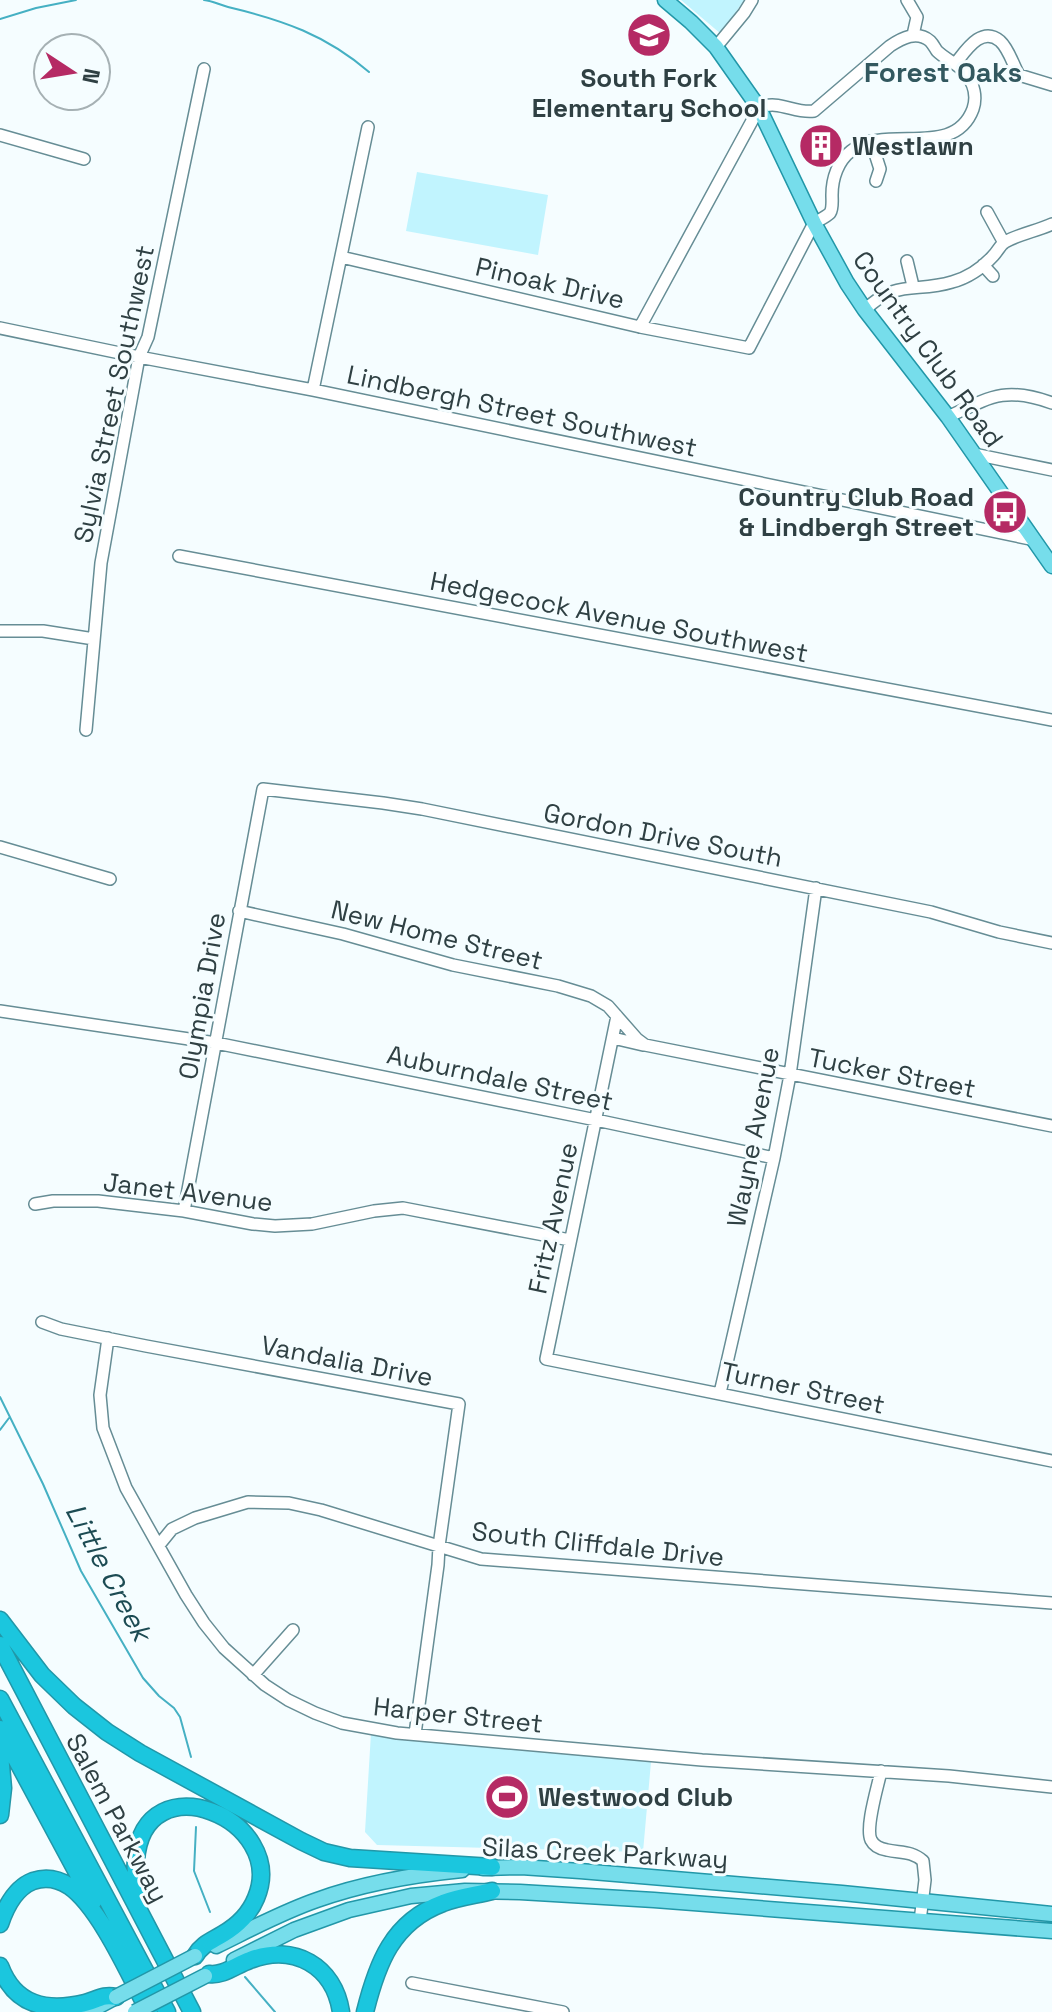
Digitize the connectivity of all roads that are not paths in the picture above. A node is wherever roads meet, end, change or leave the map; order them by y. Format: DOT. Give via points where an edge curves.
graph roads {
  1 [pos="665,0"];
  2 [pos="752,0"];
  3 [pos="907,0"];
  4 [pos="913,35"];
  5 [pos="716,47"];
  6 [pos="955,64"];
  7 [pos="204,69"];
  8 [pos="1052,85"];
  9 [pos="759,108"];
  10 [pos="368,127"];
  11 [pos="0,135"];
  12 [pos="871,141"];
  13 [pos="84,159"];
  14 [pos="876,181"];
  15 [pos="987,212"];
  16 [pos="814,223"];
  17 [pos="1052,224"];
  18 [pos="1004,243"];
  19 [pos="341,257"];
  20 [pos="907,261"];
  21 [pos="983,265"];
  22 [pos="993,276"];
  23 [pos="913,286"];
  24 [pos="865,310"];
  25 [pos="640,327"];
  26 [pos="0,328"];
  27 [pos="139,357"];
  28 [pos="313,390"];
  29 [pos="1052,403"];
  30 [pos="948,417"];
  31 [pos="974,454"];
  32 [pos="1052,470"];
  33 [pos="1035,540"];
  34 [pos="179,556"];
  35 [pos="1052,566"];
  36 [pos="0,631"];
  37 [pos="94,639"];
  38 [pos="1052,720"];
  39 [pos="86,730"];
  40 [pos="263,789"];
  41 [pos="0,847"];
  42 [pos="110,879"];
  43 [pos="816,888"];
  44 [pos="239,911"];
  45 [pos="1052,943"];
  46 [pos="0,1011"];
  47 [pos="617,1016"];
  48 [pos="613,1038"];
  49 [pos="216,1043"];
  50 [pos="645,1045"];
  51 [pos="790,1075"];
  52 [pos="596,1120"];
  53 [pos="1052,1126"];
  54 [pos="774,1158"];
  55 [pos="35,1204"];
  56 [pos="184,1211"];
  57 [pos="570,1240"];
  58 [pos="42,1322"];
  59 [pos="108,1338"];
  60 [pos="546,1359"];
  61 [pos="720,1393"];
  62 [pos="1052,1461"];
  63 [pos="159,1545"];
  64 [pos="439,1546"];
  65 [pos="1052,1603"];
  66 [pos="0,1620"];
  67 [pos="293,1630"];
  68 [pos="0,1645"];
  69 [pos="253,1675"];
  70 [pos="0,1699"];
  71 [pos="0,1729"];
  72 [pos="415,1734"];
  73 [pos="0,1754"];
  74 [pos="881,1771"];
  75 [pos="1052,1787"];
  76 [pos="0,1815"];
  77 [pos="492,1867"];
  78 [pos="492,1891"];
  79 [pos="922,1901"];
  80 [pos="1052,1914"];
  81 [pos="141,1916"];
  82 [pos="920,1921"];
  83 [pos="0,1924"];
  84 [pos="1052,1931"];
  85 [pos="107,1933"];
  86 [pos="195,1956"];
  87 [pos="0,1966"];
  88 [pos="207,1975"];
  89 [pos="412,1983"];
  90 [pos="116,1997"];
  91 [pos="88,2012"];
  92 [pos="135,2012"];
  93 [pos="149,2012"];
  94 [pos="167,2012"];
  95 [pos="192,2012"];
  96 [pos="341,2012"];
  97 [pos="365,2012"];
  98 [pos="563,2012"];
  1 -- 5 [label="main road, Country Club Road"];
  2 -- 5 [label="street"];
  3 -- 4 [label="street" via="917,17"];
  4 -- 6 [label="street" via="928,40"];
  4 -- 9 [label="street" via="890,46 814,111 770,103"];
  5 -- 9 [label="main road, Country Club Road"];
  6 -- 8 [label="street" via="977,39 992,37 1001,42 1019,75"];
  6 -- 12 [label="street" via="974,91 966,122 941,137"];
  7 -- 27 [label="street, Sylvia Street Southwest" via="148,337"];
  9 -- 16 [label="main road, Country Club Road"];
  9 -- 25 [label="street"];
  10 -- 19 [label="street"];
  11 -- 13 [label="street"];
  12 -- 14 [label="street" via="880,169"];
  12 -- 16 [label="street" via="842,160 832,210"];
  15 -- 18 [label="street"];
  16 -- 24 [label="main road, Country Club Road"];
  16 -- 25 [label="street, Pinoak Drive" via="749,348"];
  17 -- 18 [label="street"];
  18 -- 21 [label="street"];
  19 -- 25 [label="street, Pinoak Drive"];
  19 -- 28 [label="street"];
  20 -- 23 [label="street"];
  21 -- 22 [label="street"];
  21 -- 23 [label="street" via="950,283"];
  23 -- 24 [label="street" via="882,296"];
  24 -- 30 [label="main road, Country Club Road"];
  26 -- 27 [label="street, Lindbergh Street Southwest"];
  27 -- 28 [label="street, Lindbergh Street Southwest"];
  27 -- 37 [label="street, Sylvia Street Southwest" via="101,563"];
  28 -- 33 [label="street, Lindbergh Street Southwest"];
  29 -- 30 [label="street" via="1003,394"];
  30 -- 31 [label="main road, Country Club Road"];
  31 -- 32 [label="street"];
  31 -- 33 [label="main road, Country Club Road"];
  33 -- 35 [label="main road, Country Club Road"];
  34 -- 38 [label="street, Hedgecock Avenue Southwest"];
  36 -- 37 [label="street"];
  37 -- 39 [label="street, Sylvia Street Southwest"];
  40 -- 43 [label="street, Gordon Drive South" via="422,809"];
  40 -- 44 [label="street, Olympia Drive"];
  41 -- 42 [label="street"];
  43 -- 45 [label="street, Gordon Drive South"];
  43 -- 51 [label="street, Wayne Avenue"];
  44 -- 47 [label="street, New Home Street" via="558,986 591,996"];
  44 -- 49 [label="street, Olympia Drive"];
  46 -- 49 [label="street, Auburndale Street"];
  47 -- 48 [label="street"];
  47 -- 50 [label="street"];
  48 -- 50 [label="street, Tucker Street"];
  48 -- 52 [label="street, Fritz Avenue"];
  49 -- 52 [label="street, Auburndale Street"];
  49 -- 56 [label="street, Olympia Drive"];
  50 -- 51 [label="street, Tucker Street"];
  51 -- 53 [label="street, Tucker Street"];
  51 -- 54 [label="street, Wayne Avenue"];
  52 -- 54 [label="street, Auburndale Street"];
  52 -- 57 [label="street, Fritz Avenue"];
  54 -- 61 [label="street, Wayne Avenue"];
  55 -- 56 [label="street, Janet Avenue" via="98,1201"];
  56 -- 57 [label="street, Janet Avenue" via="293,1226 403,1208"];
  57 -- 60 [label="street, Fritz Avenue"];
  58 -- 59 [label="street, Vandalia Drive"];
  59 -- 63 [label="street, Harper Street" via="100,1395 103,1428 126,1488"];
  59 -- 64 [label="street, Vandalia Drive" via="459,1404"];
  60 -- 61 [label="street, Turner Street"];
  61 -- 62 [label="street, Turner Street"];
  63 -- 64 [label="street, South Cliffdale Drive" via="172,1529 248,1502 321,1510"];
  63 -- 69 [label="street, Harper Street" via="204,1623"];
  64 -- 65 [label="street, South Cliffdale Drive" via="509,1562"];
  64 -- 72 [label="street, Vandalia Drive"];
  66 -- 77 [label="highway" via="42,1675 107,1732 301,1841 350,1858"];
  67 -- 69 [label="street"];
  68 -- 81 [label="highway, Salem Parkway"];
  69 -- 72 [label="street, Harper Street" via="288,1700 342,1723"];
  70 -- 94 [label="highway, Salem Parkway"];
  71 -- 85 [label="highway"];
  72 -- 74 [label="street, Harper Street"];
  73 -- 76 [label="highway"];
  74 -- 75 [label="street, Harper Street"];
  74 -- 79 [label="street" via="870,1837 878,1848 910,1852 923,1861"];
  77 -- 79 [label="main road, Silas Creek Parkway"];
  77 -- 86 [label="main road, Silas Creek Parkway" via="407,1876 344,1891"];
  78 -- 82 [label="main road, Silas Creek Parkway"];
  78 -- 88 [label="main road, Silas Creek Parkway" via="425,1894 349,1910 281,1936"];
  78 -- 97 [label="highway" via="442,1903 405,1928 381,1960"];
  79 -- 80 [label="main road, Silas Creek Parkway"];
  79 -- 82 [label="street"];
  81 -- 86 [label="highway" via="135,1861 149,1824 183,1806 210,1809 227,1818 254,1849 259,1890 244,1917"];
  81 -- 95 [label="highway, Salem Parkway"];
  82 -- 84 [label="main road, Silas Creek Parkway"];
  83 -- 85 [label="highway" via="24,1886 52,1880 78,1894"];
  85 -- 93 [label="highway"];
  86 -- 90 [label="main road, Silas Creek Parkway, bridge"];
  87 -- 90 [label="highway" via="15,1991 43,2006"];
  88 -- 92 [label="main road, Silas Creek Parkway, bridge"];
  88 -- 96 [label="highway" via="266,1956 299,1958 326,1975"];
  89 -- 98 [label="street"];
  90 -- 91 [label="main road, Silas Creek Parkway"];
}
